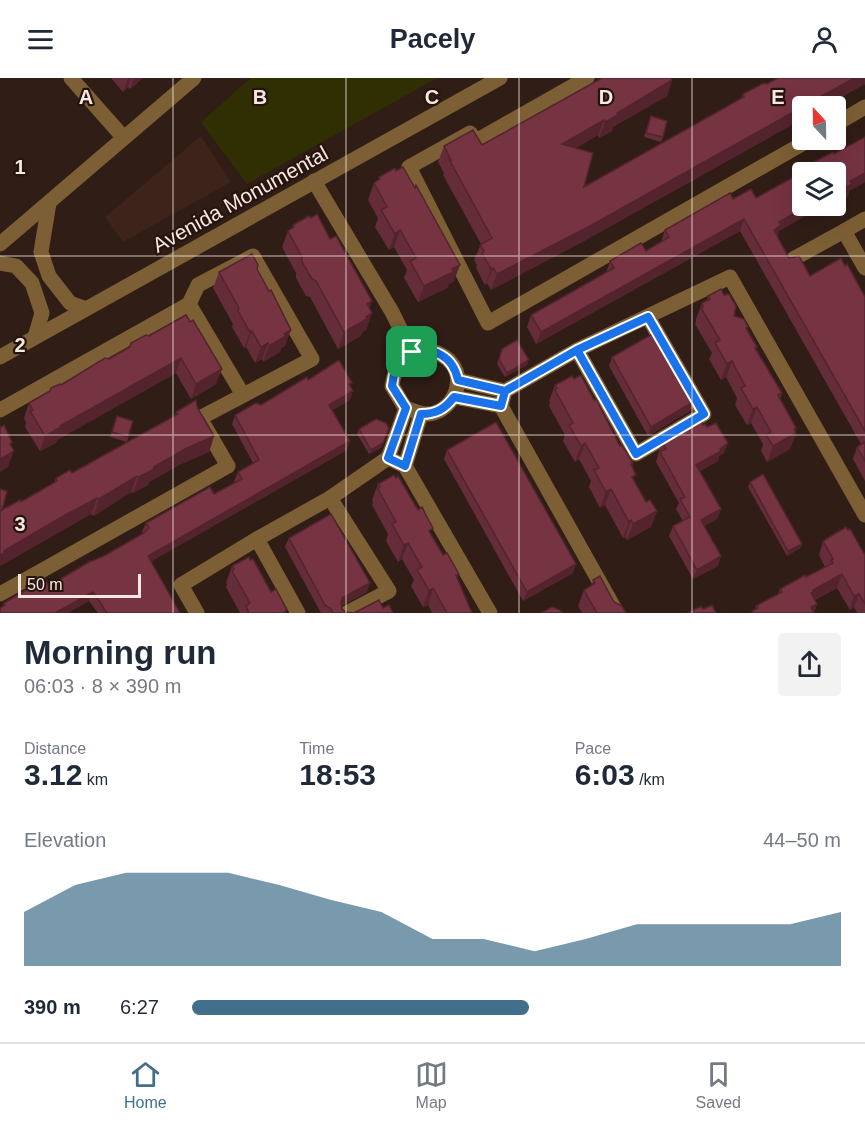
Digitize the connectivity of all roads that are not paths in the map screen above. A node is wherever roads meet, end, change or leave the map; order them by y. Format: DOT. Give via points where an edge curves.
graph roads {
  1 [pos="71,78"];
  2 [pos="194,78"];
  3 [pos="500,78"];
  4 [pos="587,78"];
  5 [pos="865,107"];
  6 [pos="846,118"];
  7 [pos="123,137"];
  8 [pos="792,150"];
  9 [pos="314,181"];
  10 [pos="49,203"];
  11 [pos="865,219"];
  12 [pos="844,231"];
  13 [pos="0,244"];
  14 [pos="793,259"];
  15 [pos="0,263"];
  16 [pos="865,268"];
  17 [pos="189,304"];
  18 [pos="86,309"];
  19 [pos="648,317"];
  20 [pos="35,337"];
  21 [pos="577,350"];
  22 [pos="412,352"];
  23 [pos="0,357"];
  24 [pos="458,380"];
  25 [pos="505,391"];
  26 [pos="243,395"];
  27 [pos="454,397"];
  28 [pos="501,406"];
  29 [pos="406,408"];
  30 [pos="0,410"];
  31 [pos="421,414"];
  32 [pos="388,458"];
  33 [pos="405,466"];
  34 [pos="330,498"];
  35 [pos="865,515"];
  36 [pos="256,538"];
  37 [pos="0,594"];
  38 [pos="197,613"];
  39 [pos="298,613"];
  40 [pos="347,613"];
  41 [pos="490,613"];
  42 [pos="617,613"];
  1 -- 7 [label="street"];
  2 -- 7 [label="street"];
  3 -- 9 [label="street, Avenida Monumental"];
  4 -- 8 [label="street" via="476,141 471,133 409,167 488,323"];
  5 -- 6 [label="street"];
  7 -- 10 [label="street"];
  9 -- 18 [label="street, Avenida Monumental"];
  9 -- 22 [label="street"];
  10 -- 13 [label="street"];
  10 -- 18 [label="street" via="41,252 49,276 70,303"];
  11 -- 12 [label="street"];
  12 -- 14 [label="street"];
  12 -- 16 [label="street"];
  15 -- 20 [label="street" via="16,266 32,283 42,313"];
  17 -- 26 [label="street"];
  17 -- 26 [label="street" via="198,285 253,256 312,358"];
  17 -- 30 [label="street"];
  18 -- 20 [label="street, Avenida Monumental"];
  19 -- 21 [label="street"];
  19 -- 21 [label="street" via="704,414 636,454"];
  19 -- 35 [label="street" via="730,277"];
  20 -- 23 [label="street, Avenida Monumental"];
  21 -- 25 [label="street"];
  22 -- 24 [label="street" via="438,352 450,361"];
  22 -- 29 [label="street" via="395,368 392,386"];
  24 -- 25 [label="street"];
  24 -- 27 [label="street"];
  25 -- 28 [label="street"];
  26 -- 37 [label="street" via="200,418 228,466"];
  27 -- 28 [label="street"];
  27 -- 31 [label="street" via="440,410"];
  28 -- 42 [label="street"];
  29 -- 31 [label="street"];
  29 -- 32 [label="street"];
  31 -- 33 [label="street"];
  32 -- 33 [label="street"];
  32 -- 34 [label="street"];
  33 -- 41 [label="street"];
  34 -- 36 [label="street"];
  34 -- 40 [label="street" via="389,591"];
  36 -- 38 [label="street" via="181,585"];
  36 -- 39 [label="street"];
}
